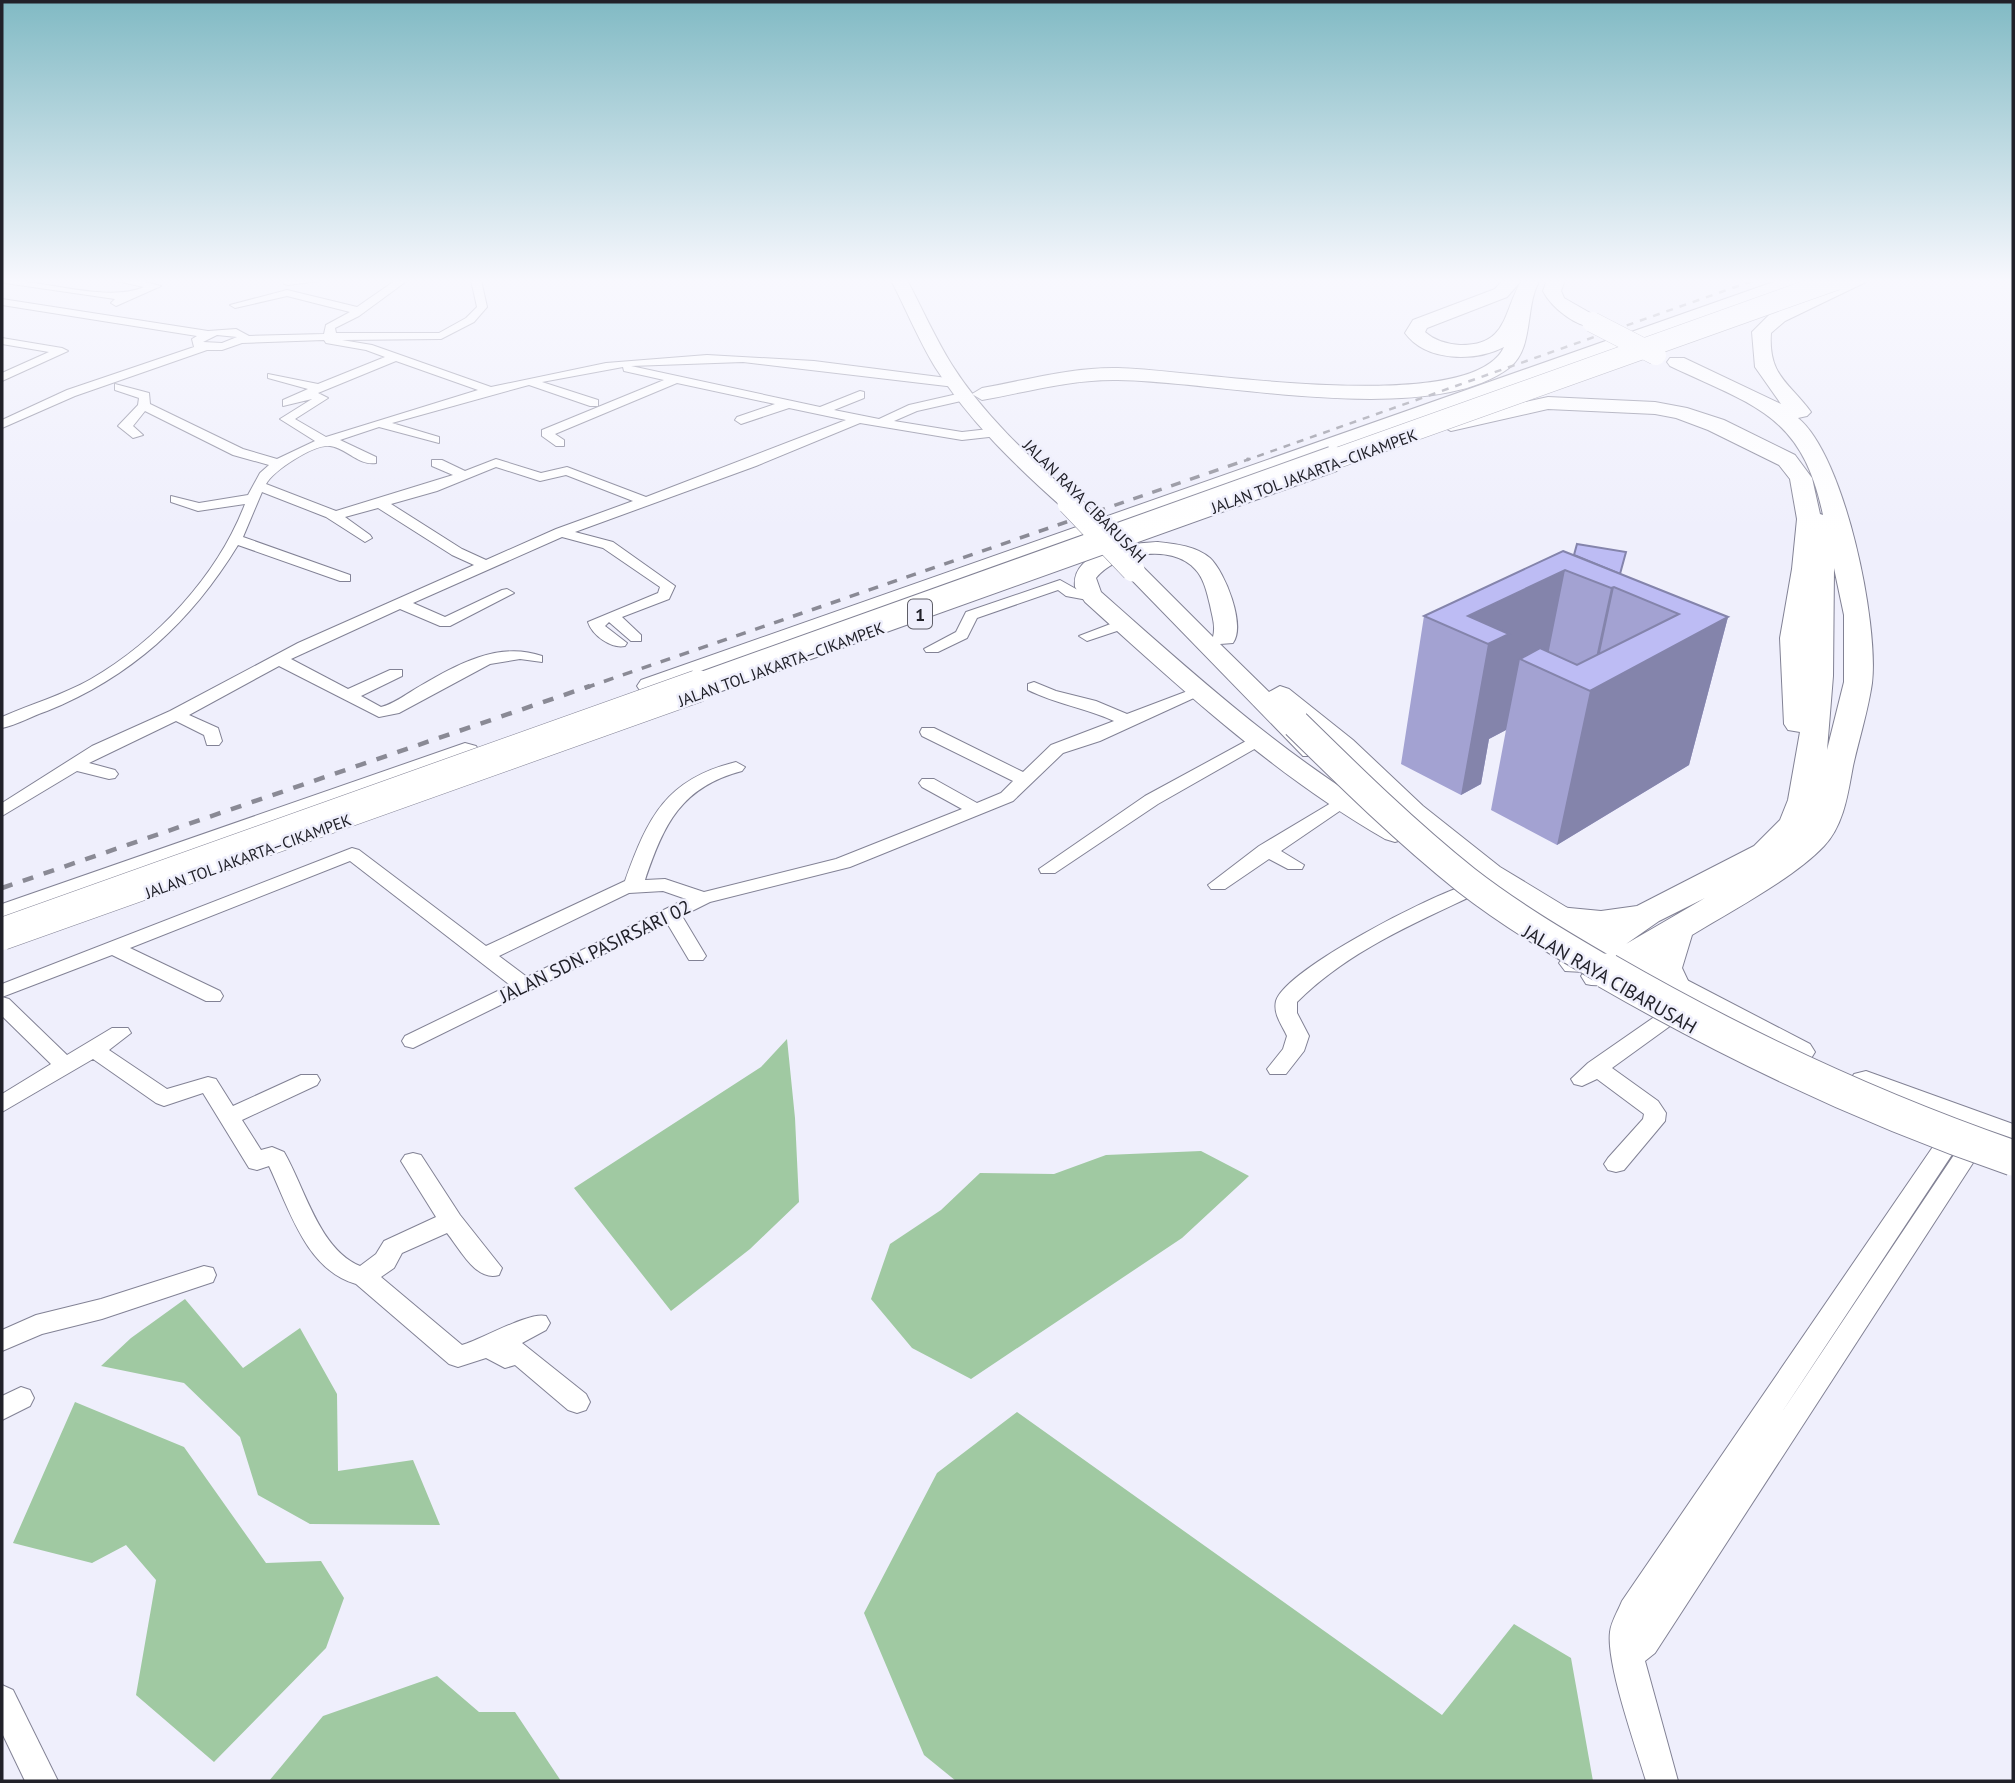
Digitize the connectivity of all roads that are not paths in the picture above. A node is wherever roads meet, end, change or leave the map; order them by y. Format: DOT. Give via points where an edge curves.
graph roads {
  1 [pos="34,363"];
  2 [pos="141,363"];
  3 [pos="146,363"];
  4 [pos="381,363"];
  5 [pos="414,363"];
  6 [pos="630,363"];
  7 [pos="773,363"];
  8 [pos="946,363"];
  9 [pos="954,363"];
  10 [pos="1502,363"];
  11 [pos="1538,363"];
  12 [pos="1575,363"];
  13 [pos="1603,363"];
  14 [pos="1606,363"];
  15 [pos="1676,363"];
  16 [pos="1677,363"];
  17 [pos="1761,363"];
  18 [pos="610,365"];
  19 [pos="272,376"];
  20 [pos="2,377"];
  21 [pos="675,380"];
  22 [pos="531,381"];
  23 [pos="119,387"];
  24 [pos="968,389"];
  25 [pos="312,391"];
  26 [pos="491,391"];
  27 [pos="860,395"];
  28 [pos="287,403"];
  29 [pos="594,403"];
  30 [pos="786,404"];
  31 [pos="144,406"];
  32 [pos="820,411"];
  33 [pos="2,418"];
  34 [pos="859,419"];
  35 [pos="741,420"];
  36 [pos="881,422"];
  37 [pos="380,423"];
  38 [pos="2,424"];
  39 [pos="998,432"];
  40 [pos="137,435"];
  41 [pos="1408,438"];
  42 [pos="435,440"];
  43 [pos="330,442"];
  44 [pos="560,443"];
  45 [pos="371,460"];
  46 [pos="437,463"];
  47 [pos="279,464"];
  48 [pos="464,474"];
  49 [pos="1828,485"];
  50 [pos="256,492"];
  51 [pos="176,499"];
  52 [pos="645,501"];
  53 [pos="1075,501"];
  54 [pos="382,504"];
  55 [pos="334,516"];
  56 [pos="561,532"];
  57 [pos="365,538"];
  58 [pos="234,539"];
  59 [pos="485,565"];
  60 [pos="1140,567"];
  61 [pos="345,578"];
  62 [pos="508,593"];
  63 [pos="1093,597"];
  64 [pos="399,603"];
  65 [pos="611,616"];
  66 [pos="1121,625"];
  67 [pos="1087,636"];
  68 [pos="636,638"];
  69 [pos="1225,638"];
  70 [pos="619,643"];
  71 [pos="932,649"];
  72 [pos="278,659"];
  73 [pos="536,659"];
  74 [pos="396,673"];
  75 [pos="1034,687"];
  76 [pos="1199,692"];
  77 [pos="349,695"];
  78 [pos="1287,712"];
  79 [pos="176,715"];
  80 [pos="1129,721"];
  81 [pos="2,723"];
  82 [pos="928,732"];
  83 [pos="1259,739"];
  84 [pos="213,741"];
  85 [pos="75,765"];
  86 [pos="736,767"];
  87 [pos="1811,767"];
  88 [pos="109,774"];
  89 [pos="1026,780"];
  90 [pos="928,783"];
  91 [pos="1341,802"];
  92 [pos="975,809"];
  93 [pos="2,811"];
  94 [pos="1395,834"];
  95 [pos="1266,850"];
  96 [pos="1295,864"];
  97 [pos="1048,869"];
  98 [pos="1217,885"];
  99 [pos="633,886"];
  100 [pos="1467,891"];
  101 [pos="702,898"];
  102 [pos="670,912"];
  103 [pos="1646,914"];
  104 [pos="2,915"];
  105 [pos="2,925"];
  106 [pos="1676,932"];
  107 [pos="2,934"];
  108 [pos="2,944"];
  109 [pos="121,951"];
  110 [pos="486,954"];
  111 [pos="1594,954"];
  112 [pos="696,956"];
  113 [pos="524,985"];
  114 [pos="2,991"];
  115 [pos="213,996"];
  116 [pos="1671,1000"];
  117 [pos="2,1004"];
  118 [pos="120,1033"];
  119 [pos="413,1041"];
  120 [pos="93,1049"];
  121 [pos="66,1065"];
  122 [pos="1278,1069"];
  123 [pos="309,1080"];
  124 [pos="2,1104"];
  125 [pos="229,1117"];
  126 [pos="2013,1137"];
  127 [pos="1959,1145"];
  128 [pos="2013,1150"];
  129 [pos="2013,1158"];
  130 [pos="413,1161"];
  131 [pos="1616,1164"];
  132 [pos="2013,1164"];
  133 [pos="451,1221"];
  134 [pos="490,1268"];
  135 [pos="204,1275"];
  136 [pos="364,1277"];
  137 [pos="537,1323"];
  138 [pos="2,1341"];
  139 [pos="492,1347"];
  140 [pos="577,1402"];
  141 [pos="2,1700"];
  142 [pos="42,1781"];
  143 [pos="1662,1781"];
  1 -- 20 [label="street"];
  2 -- 33 [label="street"];
  3 -- 38 [label="street"];
  4 -- 25 [label="street"];
  5 -- 26 [label="street"];
  6 -- 18 [label="street"];
  7 -- 24 [label="street"];
  8 -- 24 [label="main road, JALAN RAYA CIBARUSAH"];
  9 -- 24 [label="main road, JALAN RAYA CIBARUSAH"];
  10 -- 24 [label="highway" via="1441,387 1362,392 1119,374"];
  11 -- 104 [label="highway, JALAN TOL JAKARTA–CIKAMPEK / 1"];
  12 -- 105 [label="highway, 1, bridge"];
  13 -- 107 [label="highway, 1, bridge"];
  14 -- 41 [label="highway, JALAN TOL JAKARTA–CIKAMPEK / 1"];
  15 -- 87 [label="highway" via="1766,419 1794,447 1811,477 1822,564"];
  16 -- 49 [label="highway" via="1747,393 1783,416 1807,444"];
  17 -- 49 [label="highway" via="1825,445 1831,468"];
  18 -- 21 [label="street"];
  18 -- 22 [label="street"];
  19 -- 25 [label="street"];
  21 -- 30 [label="street"];
  21 -- 44 [label="street" via="546,433"];
  22 -- 26 [label="street"];
  22 -- 29 [label="street"];
  23 -- 31 [label="street" via="145,396"];
  24 -- 36 [label="street"];
  24 -- 39 [label="main road, JALAN RAYA CIBARUSAH"];
  24 -- 53 [label="main road, JALAN RAYA CIBARUSAH"];
  25 -- 28 [label="street"];
  25 -- 43 [label="street" via="322,398 286,419"];
  26 -- 37 [label="street"];
  27 -- 32 [label="street"];
  30 -- 32 [label="street"];
  30 -- 35 [label="street"];
  31 -- 40 [label="street" via="124,426"];
  31 -- 47 [label="street" via="238,452"];
  32 -- 34 [label="street"];
  34 -- 36 [label="street"];
  34 -- 52 [label="street"];
  36 -- 39 [label="street" via="962,436"];
  37 -- 42 [label="street"];
  37 -- 43 [label="street"];
  39 -- 53 [label="main road, JALAN RAYA CIBARUSAH"];
  41 -- 87 [label="highway" via="1501,411 1573,402 1680,412 1757,442 1787,460 1801,478 1808,519 1793,650 1799,732"];
  41 -- 108 [label="highway, JALAN TOL JAKARTA–CIKAMPEK / 1"];
  43 -- 45 [label="street"];
  43 -- 47 [label="street"];
  46 -- 48 [label="street"];
  47 -- 50 [label="street"];
  48 -- 52 [label="street" via="500,463 540,477 567,471"];
  48 -- 54 [label="street"];
  49 -- 106 [label="highway" via="1857,615 1859,651 1858,682 1828,811 1813,839 1792,856"];
  50 -- 51 [label="street" via="198,507"];
  50 -- 55 [label="street"];
  50 -- 58 [label="street"];
  52 -- 56 [label="street"];
  53 -- 60 [label="main road, JALAN RAYA CIBARUSAH, bridge"];
  54 -- 55 [label="street"];
  54 -- 59 [label="street"];
  55 -- 57 [label="street"];
  56 -- 59 [label="street"];
  56 -- 65 [label="street" via="608,545 668,586 664,596"];
  58 -- 61 [label="street"];
  58 -- 81 [label="street" via="185,610 127,663 96,683"];
  59 -- 64 [label="street"];
  60 -- 69 [label="main road, JALAN RAYA CIBARUSAH"];
  60 -- 78 [label="main road, JALAN RAYA CIBARUSAH"];
  62 -- 64 [label="street" via="445,623"];
  63 -- 66 [label="main road"];
  63 -- 69 [label="main road" via="1085,578 1099,563 1144,548 1184,554 1209,572 1228,631"];
  63 -- 71 [label="street" via="1072,593 1060,584 1037,590 971,615 962,635"];
  64 -- 72 [label="street"];
  65 -- 68 [label="street"];
  65 -- 70 [label="street" via="595,625"];
  66 -- 67 [label="street"];
  66 -- 76 [label="main road"];
  69 -- 78 [label="main road, JALAN RAYA CIBARUSAH"];
  72 -- 77 [label="street"];
  72 -- 79 [label="street"];
  73 -- 77 [label="street" via="519,652 485,661 385,712 374,711"];
  74 -- 77 [label="street"];
  75 -- 80 [label="street"];
  76 -- 80 [label="street, JALAN SDN. PASIRSARI 02"];
  76 -- 83 [label="main road"];
  78 -- 94 [label="main road, JALAN RAYA CIBARUSAH"];
  78 -- 111 [label="main road, JALAN RAYA CIBARUSAH" via="1344,746 1413,812"];
  78 -- 128 [label="main road, JALAN RAYA CIBARUSAH, bridge" via="1426,838 1509,902 1646,987 1782,1057"];
  78 -- 129 [label="main road, JALAN RAYA CIBARUSAH, bridge" via="1436,856 1549,937 1736,1043 1910,1120"];
  79 -- 84 [label="street" via="206,728"];
  79 -- 85 [label="street"];
  80 -- 89 [label="street, JALAN SDN. PASIRSARI 02" via="1057,749"];
  82 -- 89 [label="street"];
  83 -- 91 [label="main road"];
  83 -- 97 [label="street" via="1125,815"];
  85 -- 88 [label="street"];
  85 -- 93 [label="street"];
  86 -- 99 [label="street" via="708,776 664,812 650,835"];
  87 -- 103 [label="highway" via="1795,822 1771,848"];
  89 -- 92 [label="street, JALAN SDN. PASIRSARI 02" via="1007,797"];
  90 -- 92 [label="street"];
  91 -- 94 [label="main road"];
  91 -- 95 [label="street"];
  92 -- 101 [label="street, JALAN SDN. PASIRSARI 02" via="843,863"];
  94 -- 100 [label="main road, JALAN RAYA CIBARUSAH"];
  95 -- 96 [label="street"];
  95 -- 98 [label="street"];
  99 -- 101 [label="street" via="665,886"];
  99 -- 110 [label="street"];
  100 -- 111 [label="main road, JALAN RAYA CIBARUSAH"];
  100 -- 122 [label="street" via="1314,972 1287,1000 1285,1009 1298,1036"];
  101 -- 102 [label="street, JALAN SDN. PASIRSARI 02"];
  102 -- 112 [label="street"];
  102 -- 113 [label="street, JALAN SDN. PASIRSARI 02"];
  103 -- 111 [label="highway"];
  103 -- 111 [label="highway" via="1601,921"];
  106 -- 111 [label="highway"];
  106 -- 116 [label="highway" via="1664,962"];
  109 -- 110 [label="street" via="156,931 352,854"];
  109 -- 114 [label="street"];
  109 -- 115 [label="street"];
  110 -- 113 [label="street"];
  111 -- 116 [label="main road, JALAN RAYA CIBARUSAH"];
  113 -- 119 [label="street, JALAN SDN. PASIRSARI 02"];
  116 -- 126 [label="main road, JALAN RAYA CIBARUSAH" via="1892,1094"];
  116 -- 127 [label="main road, JALAN RAYA CIBARUSAH" via="1775,1069"];
  116 -- 131 [label="street" via="1589,1073 1655,1113 1654,1121"];
  117 -- 121 [label="street"];
  118 -- 120 [label="street"];
  120 -- 121 [label="street"];
  120 -- 125 [label="street" via="164,1098 208,1084"];
  121 -- 124 [label="street"];
  123 -- 125 [label="street"];
  125 -- 136 [label="street" via="257,1162 276,1158 330,1260 353,1277"];
  127 -- 132 [label="main road, JALAN RAYA CIBARUSAH"];
  127 -- 143 [label="street" via="1644,1643 1630,1654"];
  130 -- 133 [label="street"];
  133 -- 134 [label="street"];
  133 -- 136 [label="street" via="393,1247 385,1261"];
  135 -- 138 [label="street" via="36,1325"];
  136 -- 139 [label="street" via="458,1357"];
  137 -- 139 [label="street"];
  139 -- 140 [label="street" via="505,1358 516,1351"];
  141 -- 142 [label="street"];
}
